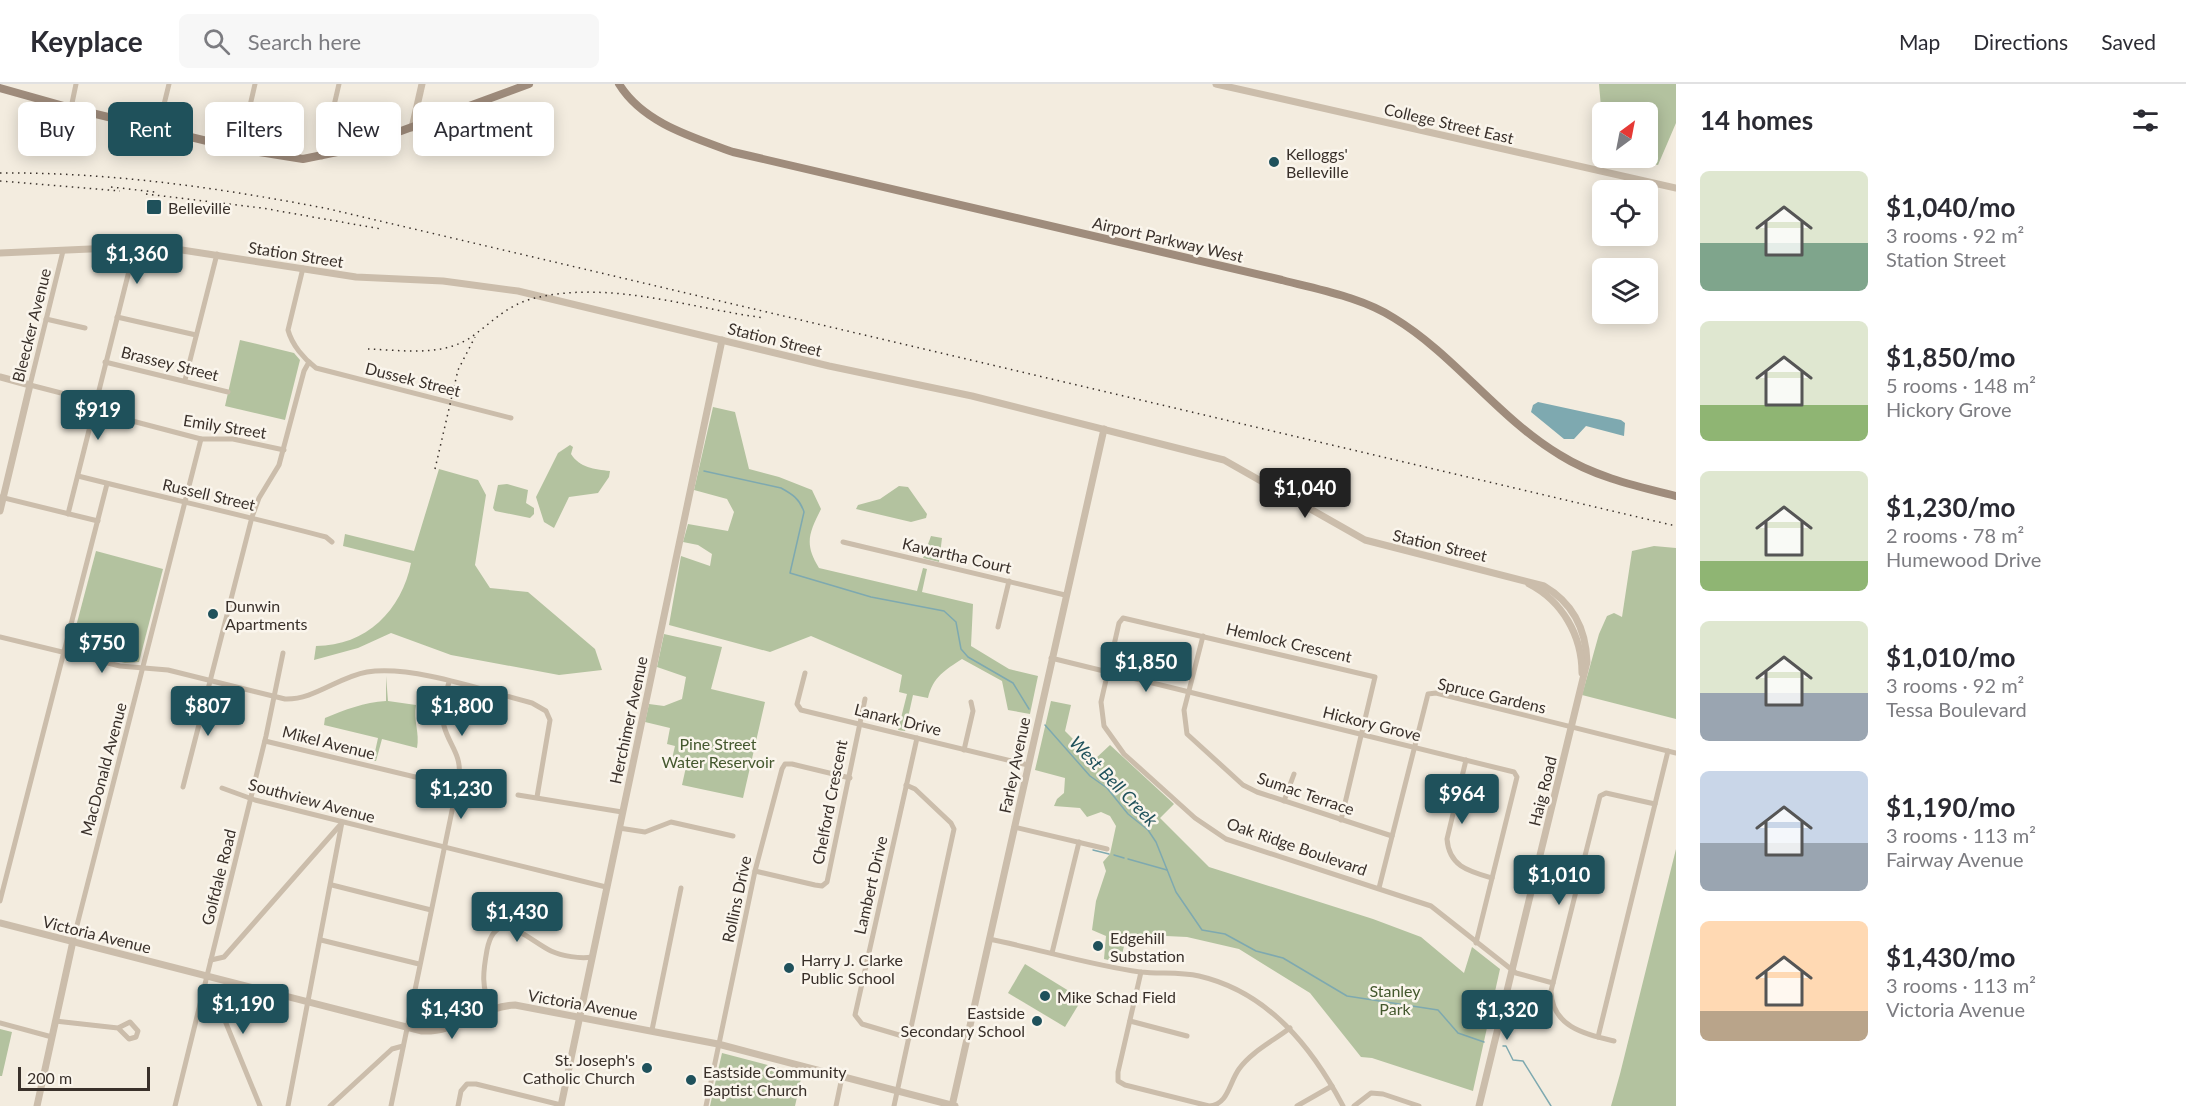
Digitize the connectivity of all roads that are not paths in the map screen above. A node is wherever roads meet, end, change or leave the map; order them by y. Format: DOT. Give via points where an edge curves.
graph roads {
  1 [pos="76,84"];
  2 [pos="169,84"];
  3 [pos="255,84"];
  4 [pos="339,84"];
  5 [pos="422,84"];
  6 [pos="529,84"];
  7 [pos="619,84"];
  8 [pos="1216,84"];
  9 [pos="0,87"];
  10 [pos="51,102"];
  11 [pos="72,102"];
  12 [pos="165,102"];
  13 [pos="251,102"];
  14 [pos="412,128"];
  15 [pos="273,156"];
  16 [pos="322,157"];
  17 [pos="1676,188"];
  18 [pos="135,247"];
  19 [pos="63,251"];
  20 [pos="0,253"];
  21 [pos="217,254"];
  22 [pos="303,268"];
  23 [pos="117,317"];
  24 [pos="46,319"];
  25 [pos="85,328"];
  26 [pos="196,335"];
  27 [pos="722,340"];
  28 [pos="105,362"];
  29 [pos="309,362"];
  30 [pos="0,377"];
  31 [pos="185,380"];
  32 [pos="30,385"];
  33 [pos="228,392"];
  34 [pos="96,402"];
  35 [pos="94,411"];
  36 [pos="511,418"];
  37 [pos="1104,429"];
  38 [pos="201,439"];
  39 [pos="284,450"];
  40 [pos="78,476"];
  41 [pos="107,484"];
  42 [pos="1676,496"];
  43 [pos="2,497"];
  44 [pos="185,504"];
  45 [pos="0,511"];
  46 [pos="68,514"];
  47 [pos="252,517"];
  48 [pos="98,521"];
  49 [pos="332,542"];
  50 [pos="843,542"];
  51 [pos="1009,581"];
  52 [pos="1065,595"];
  53 [pos="998,627"];
  54 [pos="1203,636"];
  55 [pos="0,637"];
  56 [pos="63,653"];
  57 [pos="283,653"];
  58 [pos="1051,657"];
  59 [pos="144,667"];
  60 [pos="1108,671"];
  61 [pos="805,673"];
  62 [pos="210,681"];
  63 [pos="449,682"];
  64 [pos="1190,691"];
  65 [pos="276,697"];
  66 [pos="865,699"];
  67 [pos="971,702"];
  68 [pos="859,723"];
  69 [pos="1571,728"];
  70 [pos="1363,734"];
  71 [pos="916,738"];
  72 [pos="265,741"];
  73 [pos="1414,747"];
  74 [pos="964,750"];
  75 [pos="1668,751"];
  76 [pos="1676,753"];
  77 [pos="1466,760"];
  78 [pos="1028,765"];
  79 [pos="1294,774"];
  80 [pos="850,778"];
  81 [pos="906,785"];
  82 [pos="183,787"];
  83 [pos="457,787"];
  84 [pos="222,788"];
  85 [pos="518,795"];
  86 [pos="537,798"];
  87 [pos="250,799"];
  88 [pos="1284,801"];
  89 [pos="1655,804"];
  90 [pos="622,812"];
  91 [pos="1341,820"];
  92 [pos="342,822"];
  93 [pos="1014,827"];
  94 [pos="619,828"];
  95 [pos="733,836"];
  96 [pos="1392,836"];
  97 [pos="1079,842"];
  98 [pos="443,847"];
  99 [pos="1107,849"];
  100 [pos="755,871"];
  101 [pos="1492,878"];
  102 [pos="332,885"];
  103 [pos="606,887"];
  104 [pos="681,888"];
  105 [pos="1379,888"];
  106 [pos="0,901"];
  107 [pos="431,910"];
  108 [pos="0,923"];
  109 [pos="989,939"];
  110 [pos="321,940"];
  111 [pos="73,941"];
  112 [pos="1476,943"];
  113 [pos="1052,953"];
  114 [pos="592,957"];
  115 [pos="211,960"];
  116 [pos="419,964"];
  117 [pos="1512,970"];
  118 [pos="1141,972"];
  119 [pos="206,975"];
  120 [pos="1552,982"];
  121 [pos="203,989"];
  122 [pos="308,1001"];
  123 [pos="491,1008"];
  124 [pos="580,1016"];
  125 [pos="55,1021"];
  126 [pos="1130,1021"];
  127 [pos="0,1023"];
  128 [pos="407,1027"];
  129 [pos="118,1028"];
  130 [pos="1290,1028"];
  131 [pos="652,1030"];
  132 [pos="1187,1036"];
  133 [pos="52,1037"];
  134 [pos="1598,1037"];
  135 [pos="909,1038"];
  136 [pos="1614,1041"];
  137 [pos="718,1044"];
  138 [pos="403,1046"];
  139 [pos="842,1077"];
  140 [pos="1332,1086"];
  141 [pos="897,1091"];
  142 [pos="1179,1098"];
  143 [pos="37,1106"];
  144 [pos="175,1106"];
  145 [pos="260,1106"];
  146 [pos="288,1106"];
  147 [pos="330,1106"];
  148 [pos="391,1106"];
  149 [pos="458,1106"];
  150 [pos="561,1106"];
  151 [pos="706,1106"];
  152 [pos="836,1106"];
  153 [pos="894,1106"];
  154 [pos="953,1106"];
  155 [pos="1177,1106"];
  156 [pos="1297,1106"];
  157 [pos="1343,1106"];
  158 [pos="1354,1106"];
  159 [pos="1419,1106"];
  160 [pos="1479,1106"];
  1 -- 11 [label="street"];
  2 -- 12 [label="street"];
  3 -- 13 [label="street"];
  4 -- 16 [label="street"];
  5 -- 14 [label="street"];
  6 -- 14 [label="main road"];
  7 -- 42 [label="main road, Airport Parkway West" via="641,110 662,123 733,152 1282,280 1378,309 1425,340 1507,414 1560,455 1590,471"];
  8 -- 17 [label="street, College Street East"];
  9 -- 10 [label="main road"];
  14 -- 16 [label="main road"];
  15 -- 16 [label="main road"];
  18 -- 19 [label="street, Station Street"];
  18 -- 21 [label="street, Station Street"];
  18 -- 23 [label="street"];
  19 -- 20 [label="street, Station Street"];
  19 -- 24 [label="street, Bleecker Avenue"];
  21 -- 22 [label="street, Station Street"];
  21 -- 26 [label="street"];
  22 -- 27 [label="street, Station Street" via="356,278 480,284"];
  22 -- 29 [label="street" via="288,330 290,340"];
  23 -- 26 [label="street"];
  23 -- 28 [label="street"];
  24 -- 25 [label="street"];
  24 -- 32 [label="street, Bleecker Avenue"];
  26 -- 31 [label="street"];
  27 -- 37 [label="street, Station Street"];
  27 -- 90 [label="street, Herchimer Avenue"];
  28 -- 31 [label="street, Brassey Street"];
  28 -- 34 [label="street"];
  29 -- 36 [label="street, Dussek Street" via="316,368"];
  29 -- 39 [label="street"];
  30 -- 32 [label="street"];
  31 -- 33 [label="street, Brassey Street"];
  32 -- 34 [label="street"];
  32 -- 43 [label="street, Bleecker Avenue"];
  34 -- 35 [label="street"];
  35 -- 38 [label="street, Emily Street"];
  35 -- 40 [label="street"];
  37 -- 52 [label="street, Farley Avenue"];
  37 -- 69 [label="street, Station Street" via="1224,460 1365,540 1515,577 1556,593 1575,615 1584,633 1586,649 1587,662"];
  38 -- 39 [label="street, Emily Street" via="233,439"];
  38 -- 44 [label="street, MacDonald Avenue"];
  39 -- 47 [label="street"];
  40 -- 41 [label="street, Russell Street"];
  40 -- 46 [label="street"];
  41 -- 44 [label="street, Russell Street"];
  41 -- 48 [label="street"];
  43 -- 45 [label="street, Bleecker Avenue"];
  43 -- 46 [label="street"];
  44 -- 47 [label="street, Russell Street"];
  44 -- 59 [label="street, MacDonald Avenue"];
  46 -- 48 [label="street"];
  47 -- 49 [label="street, Russell Street"];
  47 -- 62 [label="street"];
  48 -- 56 [label="street"];
  50 -- 51 [label="street, Kawartha Court"];
  51 -- 52 [label="street, Kawartha Court"];
  51 -- 53 [label="street"];
  52 -- 58 [label="street, Farley Avenue"];
  54 -- 60 [label="street, Hemlock Crescent" via="1123,618"];
  54 -- 64 [label="street, Sumac Terrace"];
  54 -- 70 [label="street, Hemlock Crescent" via="1375,677"];
  55 -- 56 [label="street"];
  56 -- 59 [label="street" via="120,666"];
  56 -- 106 [label="street"];
  57 -- 65 [label="street, Golfdale Road"];
  58 -- 60 [label="street, Hickory Grove"];
  58 -- 78 [label="street, Farley Avenue"];
  59 -- 62 [label="street"];
  59 -- 111 [label="street, MacDonald Avenue"];
  60 -- 64 [label="street, Hickory Grove"];
  60 -- 105 [label="street, Oak Ridge Boulevard" via="1101,714 1111,738 1204,825 1226,839"];
  61 -- 68 [label="street, Lanark Drive" via="797,708"];
  62 -- 65 [label="street"];
  62 -- 82 [label="street"];
  63 -- 65 [label="street" via="379,671 347,677 300,698"];
  63 -- 83 [label="street" via="443,718 459,758"];
  63 -- 86 [label="street" via="532,703 546,711 550,725"];
  64 -- 70 [label="street, Hickory Grove"];
  64 -- 88 [label="street, Sumac Terrace" via="1183,717 1187,734 1243,785"];
  65 -- 72 [label="street, Golfdale Road"];
  66 -- 68 [label="street, Chelford Crescent"];
  67 -- 74 [label="street" via="973,711"];
  68 -- 71 [label="street, Lanark Drive"];
  68 -- 80 [label="street, Chelford Crescent"];
  69 -- 73 [label="street, Spruce Gardens" via="1436,693 1428,694"];
  69 -- 75 [label="street, Spruce Gardens"];
  69 -- 117 [label="street, Haig Road"];
  70 -- 73 [label="street, Hickory Grove"];
  70 -- 91 [label="street"];
  71 -- 74 [label="street, Lanark Drive"];
  71 -- 81 [label="street, Lambert Drive"];
  72 -- 83 [label="street, Mikel Avenue"];
  72 -- 87 [label="street, Golfdale Road"];
  73 -- 77 [label="street, Hickory Grove"];
  73 -- 96 [label="street, Spruce Gardens"];
  74 -- 78 [label="street, Lanark Drive"];
  75 -- 76 [label="street, Spruce Gardens"];
  75 -- 89 [label="street"];
  77 -- 101 [label="street" via="1447,847 1460,866"];
  77 -- 101 [label="street, Hickory Grove" via="1514,772 1517,777"];
  78 -- 93 [label="street, Farley Avenue"];
  79 -- 88 [label="street"];
  80 -- 100 [label="street, Rollins Drive" via="785,764"];
  80 -- 100 [label="street, Chelford Crescent" via="827,882 814,885"];
  81 -- 135 [label="street" via="915,789 954,829"];
  81 -- 135 [label="street, Lambert Drive" via="855,1015 862,1024"];
  83 -- 98 [label="street"];
  84 -- 87 [label="street, Southview Avenue"];
  85 -- 86 [label="street"];
  86 -- 90 [label="street"];
  87 -- 92 [label="street, Southview Avenue"];
  87 -- 115 [label="street, Golfdale Road"];
  88 -- 91 [label="street, Sumac Terrace"];
  89 -- 120 [label="street" via="1606,793 1600,796"];
  89 -- 134 [label="street"];
  90 -- 94 [label="street, Herchimer Avenue"];
  91 -- 96 [label="street, Sumac Terrace"];
  92 -- 98 [label="street, Southview Avenue"];
  92 -- 102 [label="street"];
  92 -- 115 [label="street" via="224,957"];
  93 -- 97 [label="street"];
  93 -- 109 [label="street, Farley Avenue"];
  94 -- 95 [label="street" via="645,832 671,822"];
  94 -- 103 [label="street, Herchimer Avenue"];
  96 -- 105 [label="street, Spruce Gardens"];
  97 -- 99 [label="street"];
  97 -- 113 [label="street"];
  98 -- 103 [label="street, Southview Avenue"];
  98 -- 107 [label="street"];
  100 -- 137 [label="street, Rollins Drive"];
  101 -- 112 [label="street, Hickory Grove"];
  102 -- 107 [label="street"];
  102 -- 110 [label="street"];
  103 -- 114 [label="street, Herchimer Avenue"];
  104 -- 131 [label="street"];
  105 -- 112 [label="street, Oak Ridge Boulevard" via="1431,906"];
  107 -- 116 [label="street"];
  108 -- 111 [label="street, Victoria Avenue"];
  109 -- 113 [label="street"];
  109 -- 154 [label="street, Farley Avenue"];
  110 -- 116 [label="street"];
  110 -- 122 [label="street"];
  111 -- 119 [label="street, Victoria Avenue"];
  111 -- 125 [label="street, MacDonald Avenue"];
  112 -- 117 [label="street, Oak Ridge Boulevard"];
  113 -- 118 [label="street"];
  114 -- 123 [label="street" via="560,954 520,931 493,931 483,973 484,994"];
  114 -- 124 [label="street, Herchimer Avenue"];
  115 -- 119 [label="street, Golfdale Road"];
  116 -- 128 [label="street"];
  117 -- 120 [label="street, Oak Ridge Boulevard"];
  117 -- 160 [label="street, Haig Road"];
  118 -- 126 [label="street"];
  118 -- 130 [label="street" via="1199,976 1227,985 1266,1006"];
  119 -- 121 [label="street, Golfdale Road"];
  119 -- 122 [label="street, Victoria Avenue"];
  120 -- 134 [label="street" via="1551,999 1558,1015 1574,1029"];
  121 -- 144 [label="street, Golfdale Road"];
  121 -- 145 [label="street" via="214,994"];
  122 -- 128 [label="street, Victoria Avenue"];
  122 -- 146 [label="street"];
  123 -- 124 [label="street, Victoria Avenue" via="515,1005"];
  123 -- 128 [label="street, Victoria Avenue" via="447,1029 429,1032"];
  124 -- 131 [label="street, Victoria Avenue"];
  124 -- 150 [label="street, Herchimer Avenue"];
  125 -- 129 [label="street"];
  125 -- 133 [label="street, MacDonald Avenue"];
  126 -- 132 [label="street"];
  126 -- 142 [label="street" via="1118,1081"];
  127 -- 133 [label="street"];
  128 -- 138 [label="street"];
  130 -- 140 [label="street"];
  130 -- 142 [label="street" via="1241,1066 1217,1106"];
  131 -- 137 [label="street, Victoria Avenue"];
  133 -- 143 [label="street, MacDonald Avenue"];
  134 -- 136 [label="street"];
  135 -- 141 [label="street"];
  137 -- 139 [label="street, Victoria Avenue"];
  137 -- 151 [label="street, Rollins Drive"];
  138 -- 147 [label="street" via="392,1049"];
  138 -- 148 [label="street"];
  139 -- 141 [label="street, Victoria Avenue"];
  139 -- 152 [label="street"];
  140 -- 156 [label="street"];
  140 -- 157 [label="street"];
  141 -- 153 [label="street"];
  141 -- 154 [label="street, Victoria Avenue"];
  142 -- 155 [label="street"];
  149 -- 150 [label="street" via="467,1084"];
  158 -- 159 [label="street" via="1371,1094"];
}
